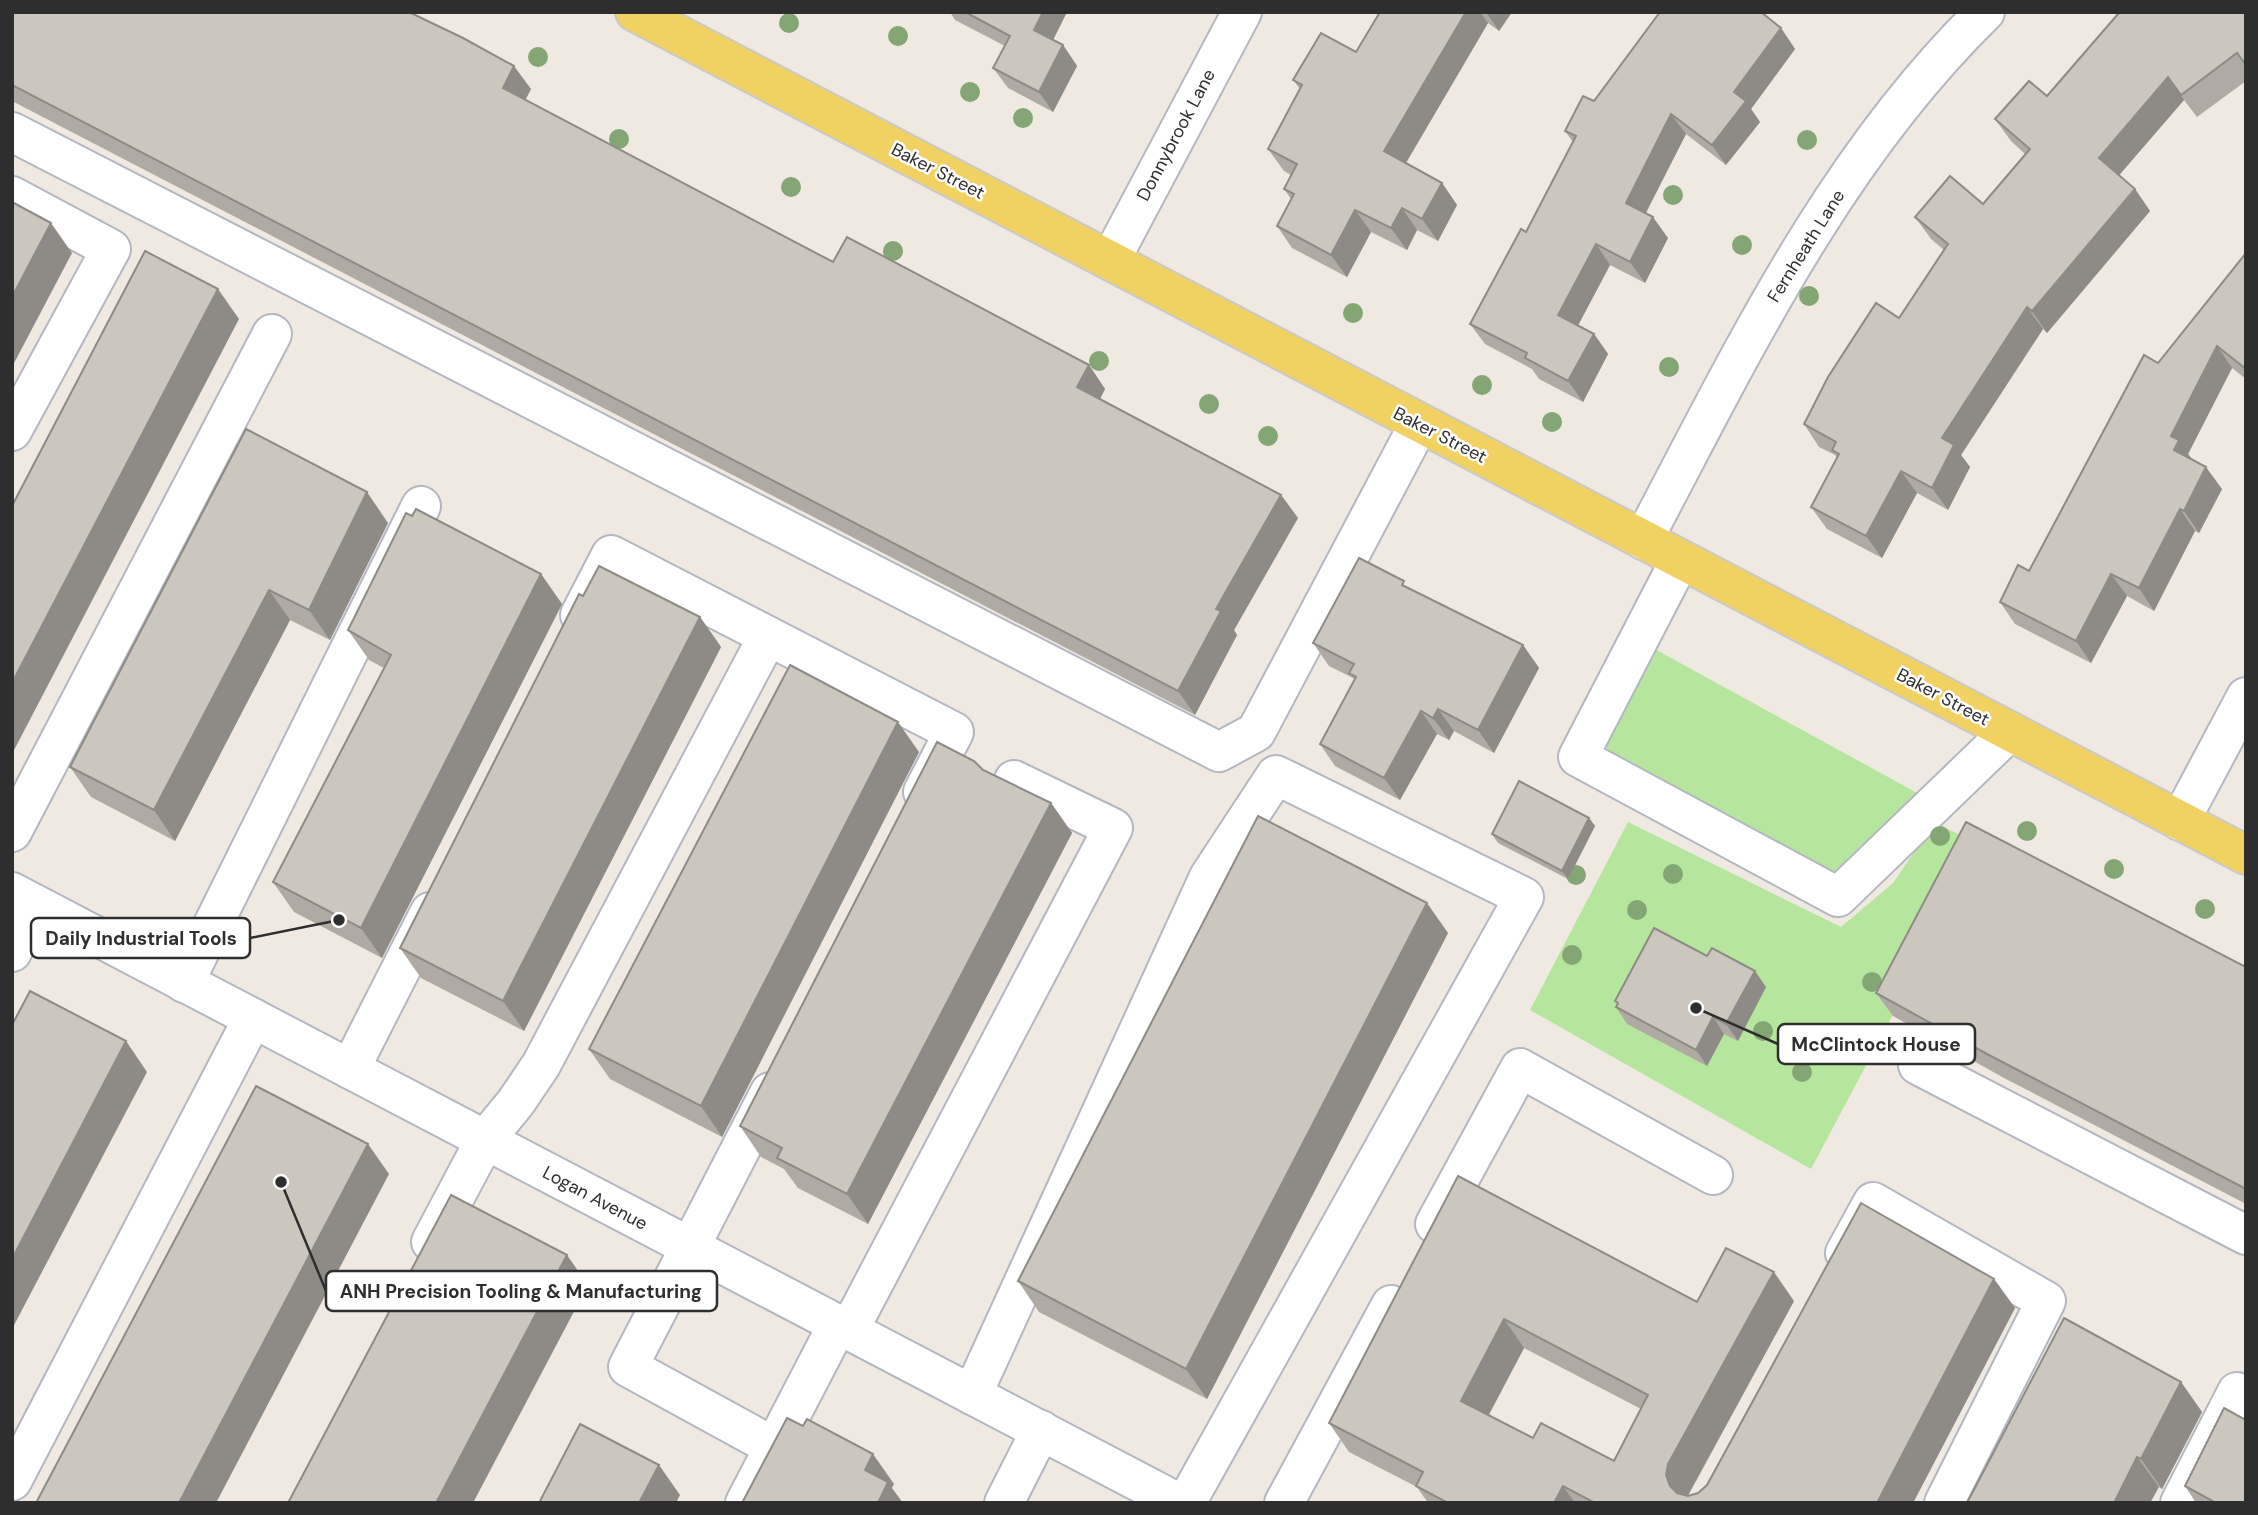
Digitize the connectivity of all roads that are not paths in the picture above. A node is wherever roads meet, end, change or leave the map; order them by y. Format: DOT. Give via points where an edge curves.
graph roads {
  1 [pos="635,12"];
  2 [pos="1241,12"];
  3 [pos="1985,12"];
  4 [pos="12,132"];
  5 [pos="12,196"];
  6 [pos="1111,259"];
  7 [pos="272,334"];
  8 [pos="1419,424"];
  9 [pos="12,431"];
  10 [pos="421,506"];
  11 [pos="1643,540"];
  12 [pos="1680,560"];
  13 [pos="768,636"];
  14 [pos="567,641"];
  15 [pos="2246,697"];
  16 [pos="2008,732"];
  17 [pos="1014,780"];
  18 [pos="910,818"];
  19 [pos="2180,821"];
  20 [pos="12,832"];
  21 [pos="2246,855"];
  22 [pos="443,886"];
  23 [pos="24,899"];
  24 [pos="12,952"];
  25 [pos="184,983"];
  26 [pos="253,1018"];
  27 [pos="785,1063"];
  28 [pos="1918,1065"];
  29 [pos="350,1069"];
  30 [pos="485,1140"];
  31 [pos="1713,1175"];
  32 [pos="2246,1235"];
  33 [pos="691,1248"];
  34 [pos="413,1276"];
  35 [pos="1827,1286"];
  36 [pos="844,1327"];
  37 [pos="972,1395"];
  38 [pos="2246,1396"];
  39 [pos="1041,1430"];
  40 [pos="774,1447"];
  41 [pos="12,1480"];
  42 [pos="745,1503"];
  43 [pos="1004,1503"];
  44 [pos="1179,1503"];
  45 [pos="1186,1503"];
  46 [pos="1284,1503"];
  47 [pos="1944,1503"];
  48 [pos="2180,1503"];
  1 -- 6 [label="main road, Baker Street"];
  2 -- 6 [label="street, Donnybrook Lane"];
  3 -- 11 [label="street, Fernheath Lane" via="1886,125 1791,262"];
  4 -- 8 [label="street" via="1219,752 1256,732"];
  5 -- 9 [label="street" via="111,248"];
  6 -- 8 [label="main road, Baker Street"];
  7 -- 20 [label="street"];
  8 -- 11 [label="main road, Baker Street"];
  10 -- 25 [label="street"];
  11 -- 12 [label="main road, Baker Street"];
  12 -- 16 [label="main road, Baker Street"];
  12 -- 16 [label="street" via="1578,757 1838,897"];
  13 -- 14 [label="street" via="611,555"];
  13 -- 18 [label="street" via="954,732"];
  13 -- 30 [label="street" via="541,1065"];
  15 -- 19 [label="street"];
  16 -- 19 [label="main road, Baker Street"];
  17 -- 36 [label="street" via="1113,828"];
  19 -- 21 [label="main road, Baker Street"];
  22 -- 29 [label="street"];
  23 -- 24 [label="street"];
  23 -- 25 [label="street, Logan Avenue"];
  25 -- 26 [label="street, Logan Avenue"];
  26 -- 29 [label="street, Logan Avenue"];
  26 -- 41 [label="street"];
  27 -- 33 [label="street"];
  28 -- 32 [label="street"];
  29 -- 30 [label="street, Logan Avenue"];
  30 -- 33 [label="street, Logan Avenue"];
  30 -- 34 [label="street"];
  31 -- 46 [label="street" via="1520,1068"];
  33 -- 36 [label="street, Logan Avenue"];
  33 -- 40 [label="street" via="628,1367"];
  35 -- 47 [label="street" via="1873,1202 2046,1301"];
  36 -- 37 [label="street, Logan Avenue"];
  36 -- 40 [label="street"];
  37 -- 39 [label="street, Logan Avenue"];
  37 -- 45 [label="street" via="1209,877 1276,775 1524,897"];
  38 -- 48 [label="street" via="2237,1392"];
  39 -- 43 [label="street"];
  39 -- 44 [label="street, Logan Avenue"];
  40 -- 42 [label="street"];
}
